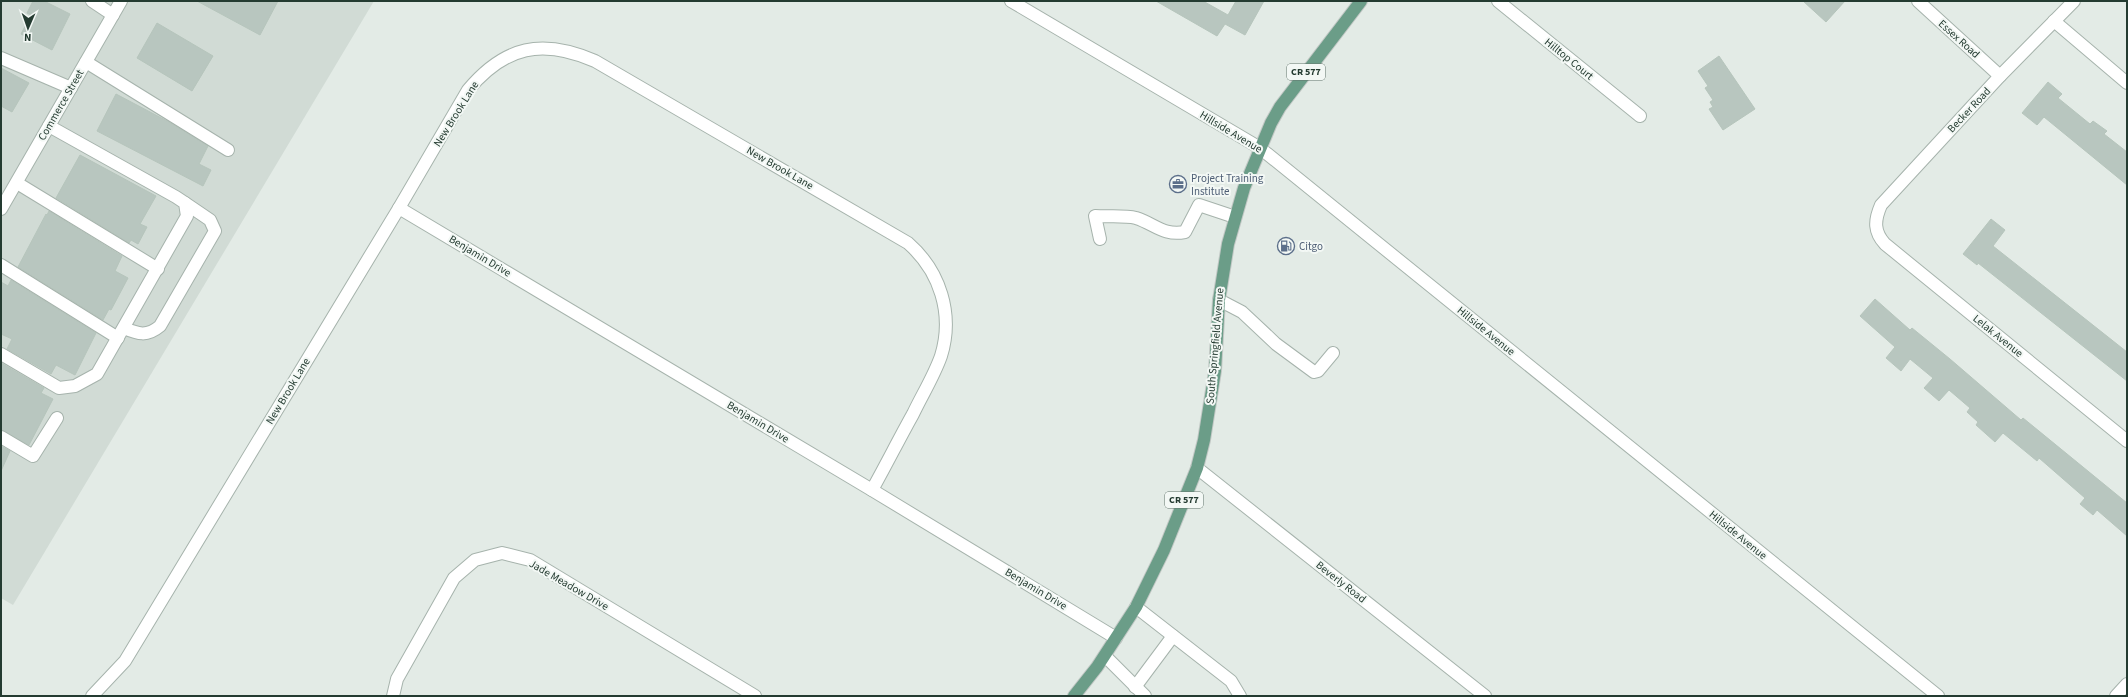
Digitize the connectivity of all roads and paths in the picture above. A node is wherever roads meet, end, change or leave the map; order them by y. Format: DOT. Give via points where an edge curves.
graph roads {
  1 [pos="92,1"];
  2 [pos="121,1"];
  3 [pos="1361,1"];
  4 [pos="1498,1"];
  5 [pos="1918,1"];
  6 [pos="2074,1"];
  7 [pos="1014,2"];
  8 [pos="113,15"];
  9 [pos="2054,22"];
  10 [pos="1,58"];
  11 [pos="86,62"];
  12 [pos="2000,76"];
  13 [pos="2127,83"];
  14 [pos="70,88"];
  15 [pos="1640,116"];
  16 [pos="49,126"];
  17 [pos="1260,148"];
  18 [pos="228,150"];
  19 [pos="17,183"];
  20 [pos="185,203"];
  21 [pos="399,208"];
  22 [pos="1,209"];
  23 [pos="1235,217"];
  24 [pos="1875,226"];
  25 [pos="1100,239"];
  26 [pos="1,265"];
  27 [pos="158,269"];
  28 [pos="1219,300"];
  29 [pos="121,333"];
  30 [pos="1,354"];
  31 [pos="1333,354"];
  32 [pos="57,418"];
  33 [pos="1,437"];
  34 [pos="2127,441"];
  35 [pos="1197,468"];
  36 [pos="872,490"];
  37 [pos="1136,607"];
  38 [pos="1173,636"];
  39 [pos="1116,638"];
  40 [pos="1105,656"];
  41 [pos="2127,684"];
  42 [pos="1135,687"];
  43 [pos="92,696"];
  44 [pos="393,696"];
  45 [pos="755,696"];
  46 [pos="1074,696"];
  47 [pos="1145,696"];
  48 [pos="1240,696"];
  49 [pos="1485,696"];
  50 [pos="1938,696"];
  51 [pos="2116,696"];
  1 -- 8 [label="street"];
  2 -- 8 [label="street, Commerce Street"];
  3 -- 17 [label="main road, South Springfield Avenue / CR 577" via="1280,107"];
  4 -- 15 [label="street, Hilltop Court"];
  5 -- 12 [label="street, Essex Road"];
  6 -- 9 [label="street, Becker Road"];
  7 -- 17 [label="street, Hillside Avenue"];
  8 -- 11 [label="street, Commerce Street"];
  9 -- 12 [label="street, Becker Road"];
  9 -- 13 [label="street"];
  10 -- 14 [label="street"];
  11 -- 14 [label="street, Commerce Street"];
  11 -- 18 [label="street"];
  12 -- 24 [label="street, Becker Road" via="1882,205"];
  14 -- 16 [label="street, Commerce Street"];
  16 -- 19 [label="street, Commerce Street"];
  16 -- 20 [label="street"];
  17 -- 23 [label="main road, South Springfield Avenue / CR 577"];
  17 -- 50 [label="street, Hillside Avenue"];
  19 -- 22 [label="street, Commerce Street"];
  19 -- 27 [label="street"];
  20 -- 27 [label="street" via="187,216"];
  20 -- 29 [label="street" via="210,220 215,231 160,326 141,335"];
  21 -- 36 [label="street, Benjamin Drive"];
  21 -- 36 [label="street, New Brook Lane" via="468,90 482,73 513,53 531,49 553,49 575,52 595,61 908,243 923,256 940,287 945,309 945,333 941,356 932,377"];
  21 -- 43 [label="street, New Brook Lane" via="125,660"];
  23 -- 25 [label="street" via="1199,205 1185,232 1176,234 1158,230 1135,218 1095,216"];
  23 -- 28 [label="main road, South Springfield Avenue / CR 577" via="1224,263"];
  24 -- 34 [label="street, Lelak Avenue" via="1878,236 1885,244"];
  26 -- 29 [label="street"];
  27 -- 29 [label="street"];
  28 -- 31 [label="street" via="1242,312 1276,344 1314,372 1318,371"];
  28 -- 35 [label="main road, South Springfield Avenue / CR 577" via="1215,371"];
  29 -- 30 [label="street" via="97,374 75,386 58,388"];
  32 -- 33 [label="street" via="33,456"];
  35 -- 37 [label="main road, South Springfield Avenue / CR 577" via="1164,550"];
  35 -- 49 [label="street, Beverly Road"];
  36 -- 39 [label="street, Benjamin Drive"];
  37 -- 38 [label="street"];
  37 -- 39 [label="main road, South Springfield Avenue / CR 577"];
  38 -- 42 [label="street"];
  38 -- 48 [label="street" via="1231,681"];
  39 -- 40 [label="main road, South Springfield Avenue / CR 577"];
  40 -- 42 [label="street"];
  40 -- 46 [label="main road, South Springfield Avenue / CR 577"];
  41 -- 51 [label="street"];
  42 -- 47 [label="street"];
  44 -- 45 [label="street, Jade Meadow Drive" via="396,679 454,578 475,560 502,553 530,560"];
}
